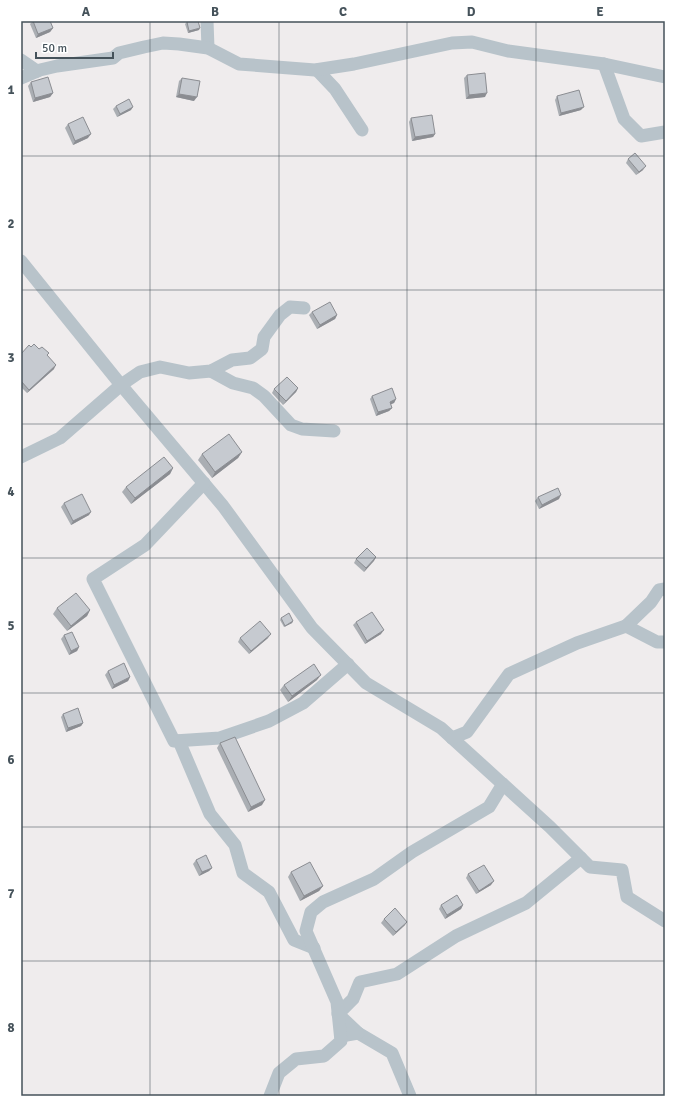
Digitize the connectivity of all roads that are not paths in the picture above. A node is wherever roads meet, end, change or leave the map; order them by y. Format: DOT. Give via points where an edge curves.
graph roads {
  1 [pos="207,21"];
  2 [pos="208,48"];
  3 [pos="21,60"];
  4 [pos="604,64"];
  5 [pos="317,70"];
  6 [pos="37,71"];
  7 [pos="665,77"];
  8 [pos="21,78"];
  9 [pos="362,130"];
  10 [pos="665,132"];
  11 [pos="21,262"];
  12 [pos="304,308"];
  13 [pos="211,371"];
  14 [pos="121,385"];
  15 [pos="334,431"];
  16 [pos="21,457"];
  17 [pos="204,483"];
  18 [pos="665,589"];
  19 [pos="626,626"];
  20 [pos="665,642"];
  21 [pos="348,664"];
  22 [pos="452,738"];
  23 [pos="179,741"];
  24 [pos="503,784"];
  25 [pos="581,858"];
  26 [pos="665,921"];
  27 [pos="314,948"];
  28 [pos="338,1014"];
  29 [pos="358,1033"];
  30 [pos="340,1036"];
  31 [pos="270,1096"];
  32 [pos="410,1096"];
  1 -- 2 [label="street"];
  2 -- 5 [label="street" via="239,64"];
  2 -- 6 [label="street" via="162,43 120,53 113,58"];
  3 -- 6 [label="street"];
  4 -- 5 [label="street" via="508,51 472,42 452,43"];
  4 -- 7 [label="street"];
  4 -- 10 [label="street" via="624,119 641,136"];
  5 -- 9 [label="street" via="335,89"];
  6 -- 8 [label="street"];
  11 -- 14 [label="street"];
  12 -- 13 [label="street" via="290,307 280,314 264,337 262,349 250,358 232,360"];
  13 -- 14 [label="street" via="189,372 160,367 140,372"];
  13 -- 15 [label="street" via="233,383 253,388 264,396 290,425 302,429"];
  14 -- 16 [label="street" via="60,438"];
  14 -- 17 [label="street"];
  17 -- 21 [label="street" via="312,628"];
  17 -- 23 [label="street" via="145,545 93,579 174,741"];
  18 -- 19 [label="street" via="659,590 651,602"];
  19 -- 20 [label="street" via="658,642"];
  19 -- 22 [label="street" via="577,643 509,674 467,732"];
  21 -- 22 [label="street" via="366,682 441,728"];
  21 -- 23 [label="street" via="302,703 269,721 220,738"];
  22 -- 24 [label="street"];
  23 -- 27 [label="street" via="210,814 235,845 243,873 269,892 294,940"];
  24 -- 25 [label="street"];
  24 -- 27 [label="street" via="489,807 412,852 374,879 323,902 311,912 306,931"];
  25 -- 26 [label="street" via="590,867 622,870 627,897"];
  25 -- 28 [label="street" via="526,903 456,936 396,974 360,982 353,999"];
  27 -- 28 [label="street" via="337,1002"];
  28 -- 29 [label="street"];
  28 -- 30 [label="street"];
  29 -- 30 [label="street"];
  29 -- 32 [label="street" via="392,1053"];
  30 -- 31 [label="street" via="341,1040 324,1056 296,1059 278,1073"];
}
